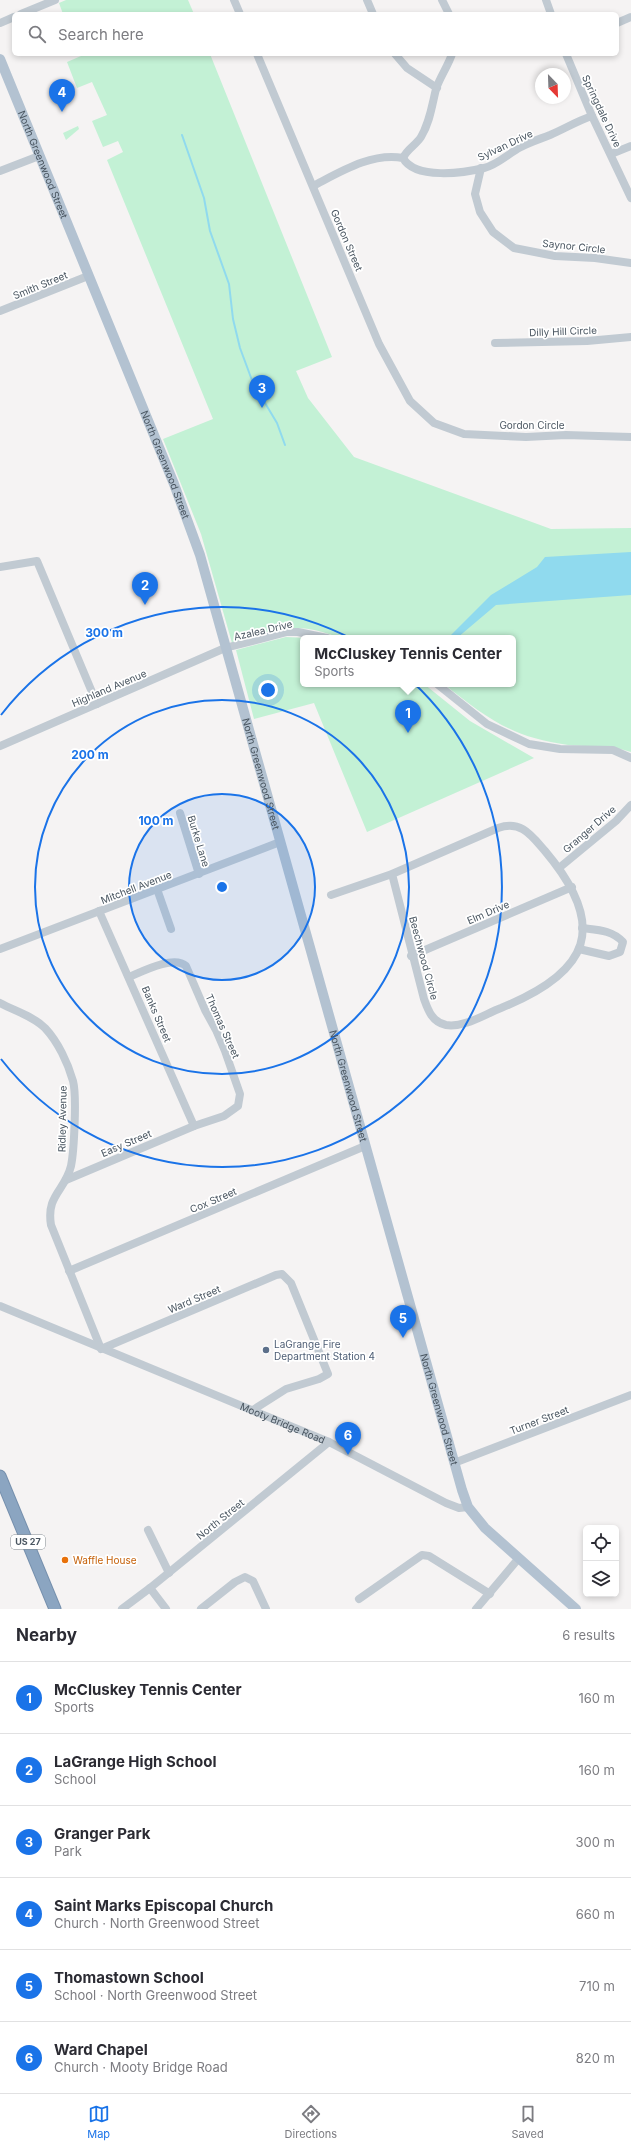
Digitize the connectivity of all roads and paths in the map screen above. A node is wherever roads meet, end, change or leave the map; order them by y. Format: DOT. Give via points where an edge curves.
graph roads {
  1 [pos="55,0"];
  2 [pos="234,0"];
  3 [pos="367,0"];
  4 [pos="442,0"];
  5 [pos="546,0"];
  6 [pos="26,12"];
  7 [pos="239,12"];
  8 [pos="372,12"];
  9 [pos="448,12"];
  10 [pos="550,12"];
  11 [pos="631,17"];
  12 [pos="12,18"];
  13 [pos="619,22"];
  14 [pos="0,23"];
  15 [pos="258,56"];
  16 [pos="397,56"];
  17 [pos="451,56"];
  18 [pos="567,56"];
  19 [pos="0,59"];
  20 [pos="437,88"];
  21 [pos="592,116"];
  22 [pos="631,146"];
  23 [pos="611,154"];
  24 [pos="39,156"];
  25 [pos="403,158"];
  26 [pos="481,168"];
  27 [pos="0,171"];
  28 [pos="313,186"];
  29 [pos="631,198"];
  30 [pos="631,262"];
  31 [pos="88,276"];
  32 [pos="0,311"];
  33 [pos="631,337"];
  34 [pos="495,343"];
  35 [pos="434,423"];
  36 [pos="631,437"];
  37 [pos="0,567"];
  38 [pos="313,635"];
  39 [pos="226,648"];
  40 [pos="441,687"];
  41 [pos="97,704"];
  42 [pos="0,746"];
  43 [pos="631,758"];
  44 [pos="631,805"];
  45 [pos="180,813"];
  46 [pos="280,842"];
  47 [pos="559,868"];
  48 [pos="199,874"];
  49 [pos="392,874"];
  50 [pos="572,888"];
  51 [pos="157,889"];
  52 [pos="331,895"];
  53 [pos="99,911"];
  54 [pos="582,928"];
  55 [pos="171,929"];
  56 [pos="0,949"];
  57 [pos="579,949"];
  58 [pos="411,956"];
  59 [pos="129,977"];
  60 [pos="0,1003"];
  61 [pos="194,1126"];
  62 [pos="365,1146"];
  63 [pos="66,1180"];
  64 [pos="69,1272"];
  65 [pos="0,1306"];
  66 [pos="101,1349"];
  67 [pos="631,1395"];
  68 [pos="253,1410"];
  69 [pos="329,1442"];
  70 [pos="454,1463"];
  71 [pos="0,1476"];
  72 [pos="468,1507"];
  73 [pos="148,1530"];
  74 [pos="519,1558"];
  75 [pos="169,1573"];
  76 [pos="150,1588"];
  77 [pos="490,1594"];
  78 [pos="359,1599"];
  79 [pos="55,1609"];
  80 [pos="122,1609"];
  81 [pos="166,1609"];
  82 [pos="201,1609"];
  83 [pos="266,1609"];
  84 [pos="476,1609"];
  85 [pos="576,1609"];
  1 -- 6 [label="street"];
  2 -- 7 [label="street"];
  3 -- 8 [label="street"];
  4 -- 9 [label="street"];
  5 -- 10 [label="street"];
  11 -- 13 [label="street"];
  12 -- 14 [label="street"];
  15 -- 28 [label="street, Gordon Street"];
  16 -- 20 [label="street" via="407,68"];
  17 -- 20 [label="street"];
  18 -- 21 [label="street, Springdale Drive"];
  19 -- 24 [label="main road, North Greenwood Street"];
  20 -- 25 [label="street" via="422,136 406,151"];
  21 -- 23 [label="street, Springdale Drive"];
  21 -- 26 [label="street, Sylvan Drive" via="521,147"];
  22 -- 23 [label="street"];
  23 -- 29 [label="street, Springdale Drive"];
  24 -- 27 [label="street"];
  24 -- 31 [label="main road, North Greenwood Street"];
  25 -- 26 [label="street, Sylvan Drive" via="405,162 418,169 437,173"];
  25 -- 28 [label="street" via="377,158"];
  26 -- 30 [label="street, Saynor Circle" via="475,194 480,212 493,232 514,248 555,256"];
  28 -- 35 [label="street, Gordon Street" via="379,344 410,402"];
  31 -- 32 [label="street, Smith Street"];
  31 -- 39 [label="main road, North Greenwood Street" via="174,484 200,555"];
  33 -- 34 [label="street, Dilly Hill Circle" via="587,341"];
  35 -- 36 [label="street, Gordon Circle" via="464,434"];
  37 -- 41 [label="street" via="37,561"];
  38 -- 39 [label="street, Azalea Drive" via="287,632"];
  39 -- 41 [label="street, Highland Avenue"];
  39 -- 46 [label="main road, North Greenwood Street"];
  40 -- 43 [label="street" via="487,724 529,744 560,749 613,750"];
  41 -- 42 [label="street, Highland Avenue"];
  44 -- 47 [label="street, Granger Drive" via="616,821"];
  45 -- 48 [label="street, Burke Lane"];
  46 -- 48 [label="street, Mitchell Avenue"];
  46 -- 62 [label="main road, North Greenwood Street"];
  47 -- 49 [label="street, Beechwood Circle" via="531,833 510,825"];
  47 -- 50 [label="street, Beechwood Circle"];
  48 -- 51 [label="street, Mitchell Avenue"];
  49 -- 52 [label="street, Beechwood Circle"];
  49 -- 58 [label="street, Beechwood Circle"];
  50 -- 54 [label="street, Beechwood Circle" via="578,903"];
  50 -- 58 [label="street, Elm Drive"];
  51 -- 53 [label="street, Mitchell Avenue"];
  51 -- 55 [label="street"];
  53 -- 56 [label="street, Mitchell Avenue"];
  53 -- 59 [label="street, Banks Street"];
  54 -- 57 [label="street, Beechwood Circle"];
  54 -- 57 [label="street" via="616,934 623,942 620,952 609,956"];
  57 -- 58 [label="street, Beechwood Circle" via="562,973 544,988 478,1018 452,1025 439,1022 429,1013"];
  59 -- 61 [label="street, Banks Street"];
  59 -- 61 [label="street, Thomas Street" via="161,964 185,965 210,1022 221,1040 240,1094 238,1106 224,1116"];
  60 -- 63 [label="street, Ridley Avenue" via="28,1016 44,1028 63,1054 74,1082 74,1139 71,1166"];
  61 -- 63 [label="street, Easy Street"];
  62 -- 64 [label="street, Cox Street"];
  62 -- 70 [label="main road, North Greenwood Street"];
  63 -- 64 [label="street, Ridley Avenue" via="52,1200 49,1211 50,1225"];
  64 -- 66 [label="street, Ridley Avenue"];
  65 -- 66 [label="street, Mooty Bridge Road"];
  66 -- 68 [label="street, Mooty Bridge Road"];
  66 -- 68 [label="street, Ward Street" via="282,1274 291,1283 328,1374 286,1389"];
  67 -- 70 [label="street, Turner Street"];
  68 -- 69 [label="street, Mooty Bridge Road"];
  69 -- 72 [label="street, Mooty Bridge Road" via="446,1504 459,1508"];
  69 -- 75 [label="street, North Street"];
  70 -- 72 [label="main road, North Greenwood Street"];
  71 -- 79 [label="highway, US 27"];
  72 -- 74 [label="main road" via="485,1528"];
  73 -- 75 [label="street"];
  74 -- 77 [label="street"];
  74 -- 85 [label="main road"];
  75 -- 76 [label="street, North Street"];
  76 -- 80 [label="street, North Street"];
  76 -- 81 [label="street"];
  77 -- 78 [label="street" via="429,1556 422,1555"];
  77 -- 84 [label="street"];
  82 -- 83 [label="street" via="245,1577 252,1581"];
}
